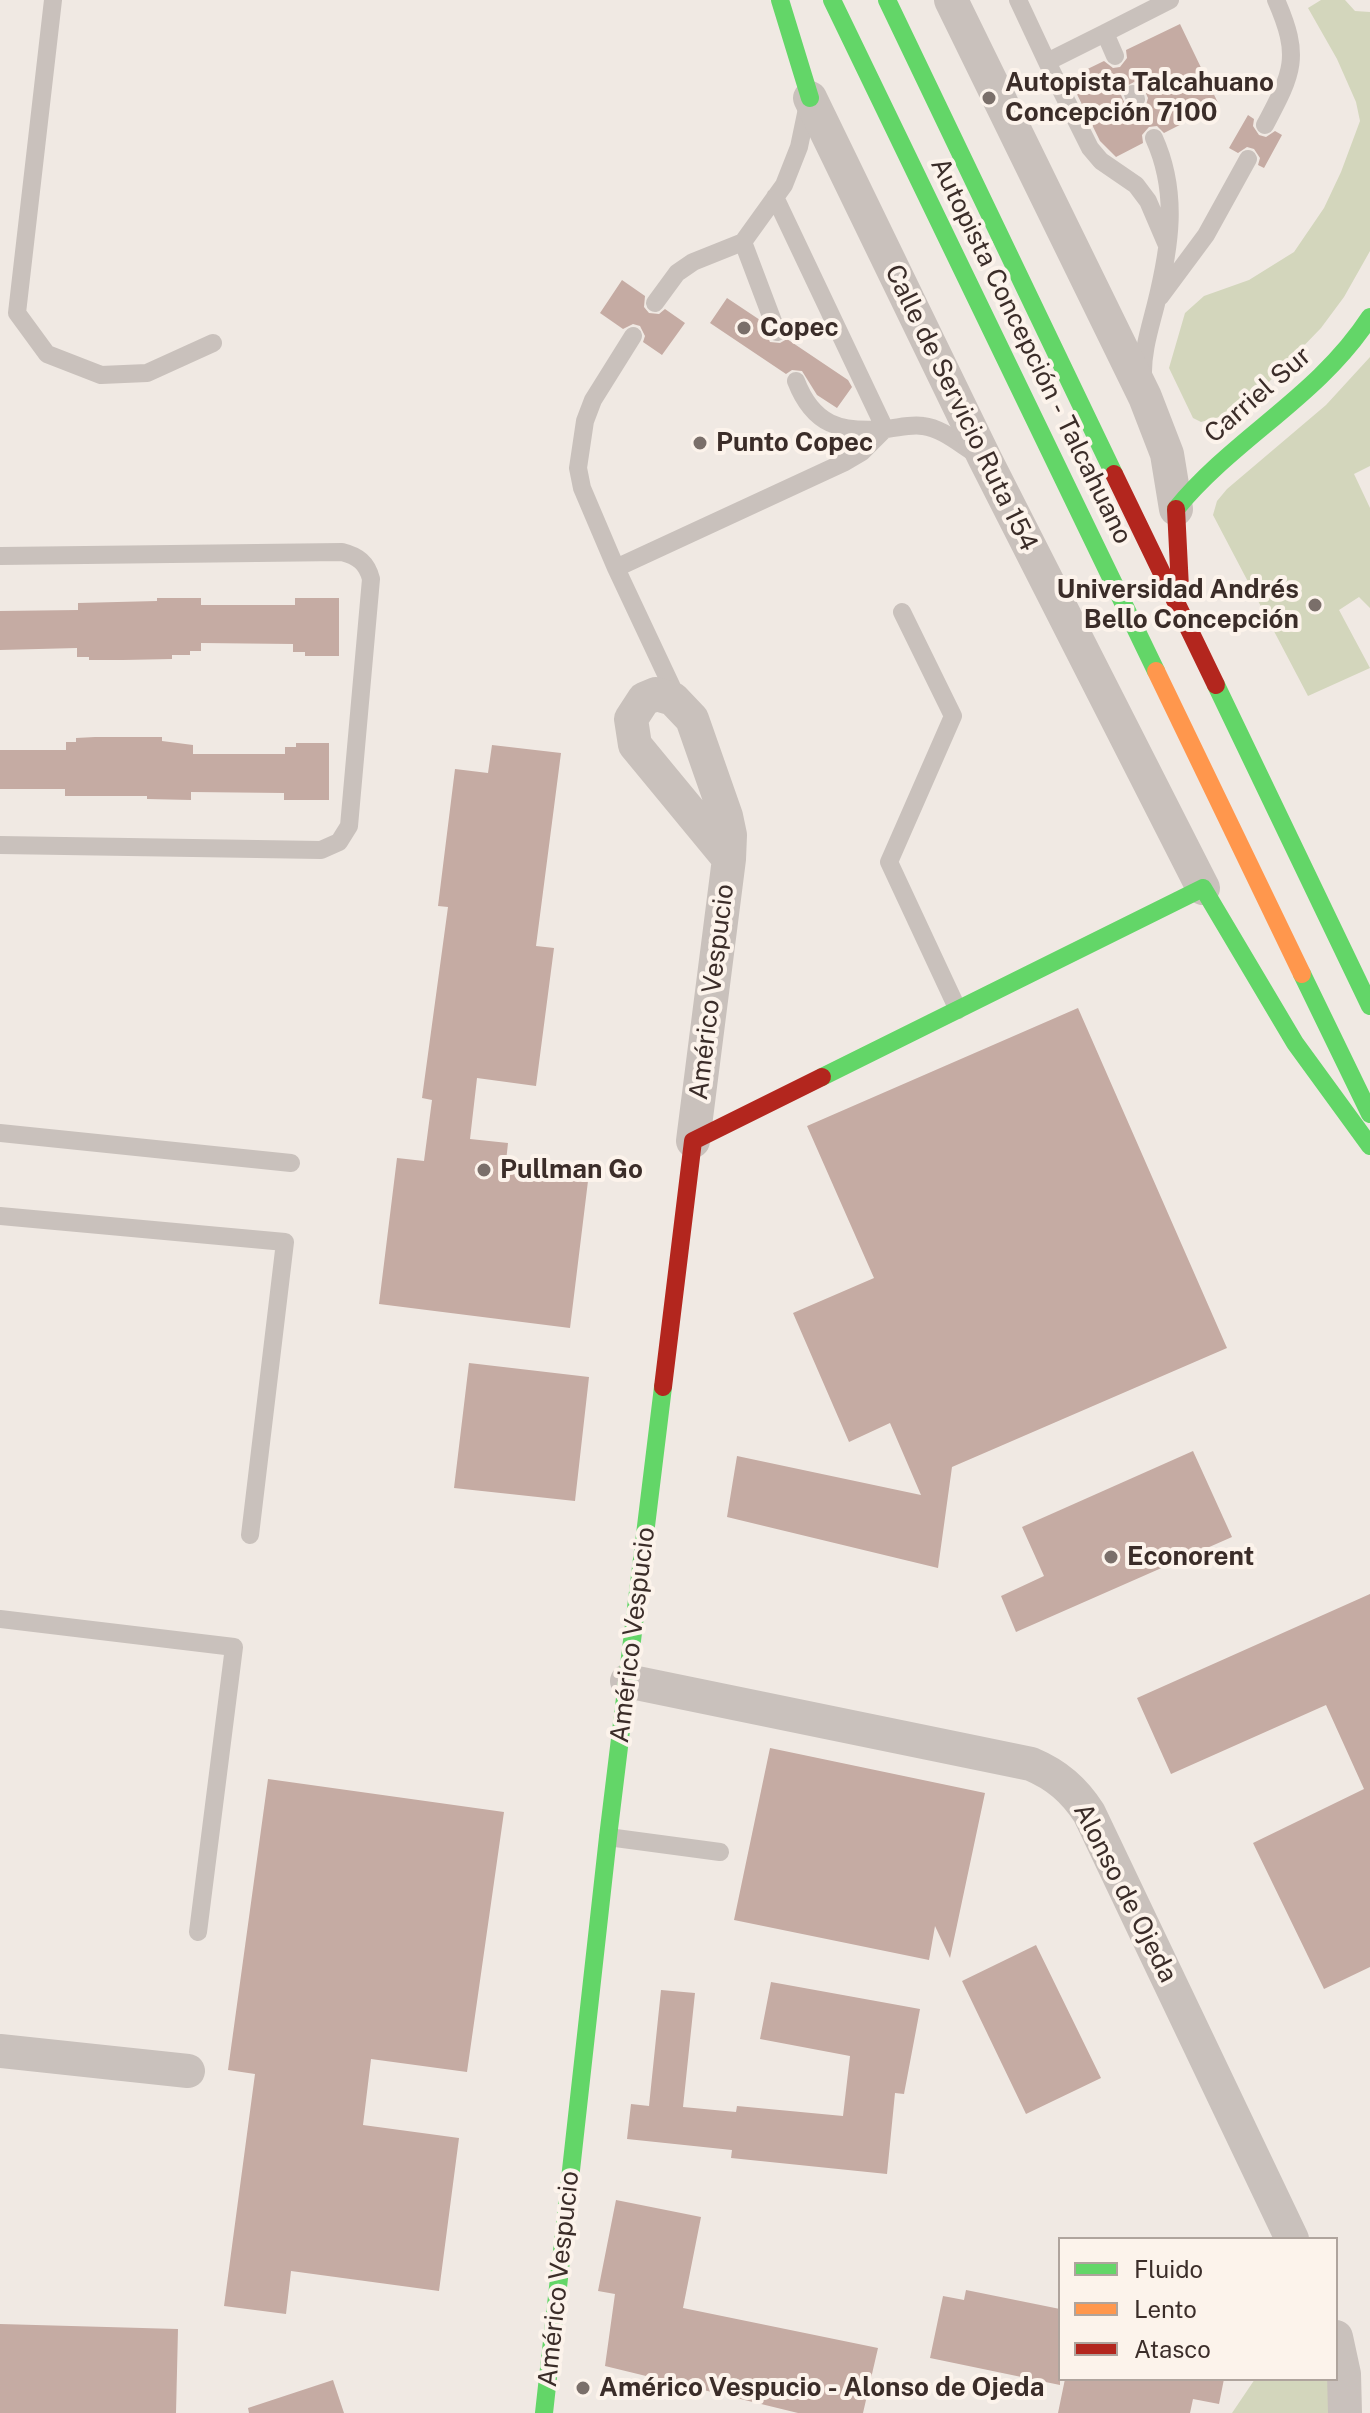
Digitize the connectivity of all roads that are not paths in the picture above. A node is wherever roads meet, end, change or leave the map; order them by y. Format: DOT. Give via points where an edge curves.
graph roads {
  1 [pos="53,0"];
  2 [pos="780,0"];
  3 [pos="832,0"];
  4 [pos="887,0"];
  5 [pos="951,0"];
  6 [pos="1018,0"];
  7 [pos="1170,0"];
  8 [pos="1276,0"];
  9 [pos="1105,33"];
  10 [pos="1115,56"];
  11 [pos="1047,62"];
  12 [pos="810,98"];
  13 [pos="1265,125"];
  14 [pos="1154,138"];
  15 [pos="1248,159"];
  16 [pos="775,197"];
  17 [pos="743,242"];
  18 [pos="1167,247"];
  19 [pos="1156,302"];
  20 [pos="655,303"];
  21 [pos="1370,317"];
  22 [pos="777,332"];
  23 [pos="633,336"];
  24 [pos="213,343"];
  25 [pos="796,381"];
  26 [pos="1145,397"];
  27 [pos="885,429"];
  28 [pos="985,459"];
  29 [pos="1176,509"];
  30 [pos="0,556"];
  31 [pos="616,568"];
  32 [pos="1182,610"];
  33 [pos="902,612"];
  34 [pos="681,706"];
  35 [pos="0,845"];
  36 [pos="729,859"];
  37 [pos="1203,888"];
  38 [pos="1370,1006"];
  39 [pos="958,1010"];
  40 [pos="1370,1114"];
  41 [pos="0,1133"];
  42 [pos="693,1141"];
  43 [pos="1370,1146"];
  44 [pos="291,1163"];
  45 [pos="0,1216"];
  46 [pos="250,1535"];
  47 [pos="0,1619"];
  48 [pos="627,1681"];
  49 [pos="608,1837"];
  50 [pos="720,1852"];
  51 [pos="198,1932"];
  52 [pos="0,2051"];
  53 [pos="188,2071"];
  54 [pos="1291,2237"];
  55 [pos="1338,2346"];
  56 [pos="544,2413"];
  57 [pos="1345,2413"];
  1 -- 24 [label="lane" via="17,313 47,354 101,375 147,373"];
  2 -- 12 [label="main road"];
  3 -- 40 [label="main road, Autopista Concepción - Talcahuano"];
  4 -- 32 [label="main road, Autopista Concepción - Talcahuano"];
  5 -- 26 [label="street"];
  6 -- 11 [label="lane"];
  7 -- 9 [label="lane"];
  8 -- 13 [label="lane" via="1288,28 1292,58"];
  9 -- 10 [label="lane"];
  9 -- 11 [label="lane"];
  11 -- 18 [label="lane" via="1090,148 1136,185"];
  12 -- 16 [label="lane" via="799,147"];
  12 -- 28 [label="street, Calle de Servicio Ruta 154"];
  14 -- 18 [label="lane" via="1168,175"];
  15 -- 19 [label="lane" via="1206,235"];
  16 -- 17 [label="lane"];
  16 -- 27 [label="lane"];
  17 -- 20 [label="lane" via="677,273"];
  17 -- 22 [label="lane"];
  18 -- 19 [label="lane"];
  19 -- 26 [label="lane" via="1144,348"];
  21 -- 29 [label="main road, Carriel Sur" via="1315,384 1213,467"];
  23 -- 31 [label="lane" via="593,400 579,447 582,488"];
  25 -- 27 [label="lane" via="820,419 854,429"];
  26 -- 29 [label="street" via="1167,454"];
  27 -- 28 [label="lane" via="937,429"];
  27 -- 31 [label="lane" via="845,462"];
  28 -- 37 [label="street, Calle de Servicio Ruta 154"];
  29 -- 32 [label="main road"];
  30 -- 35 [label="lane" via="342,552 365,564 371,588 349,826 339,842 321,850"];
  31 -- 34 [label="lane"];
  32 -- 38 [label="main road, Autopista Concepción - Talcahuano"];
  33 -- 39 [label="lane" via="953,716 889,862"];
  34 -- 36 [label="street, Américo Vespucio" via="692,719 726,816"];
  34 -- 36 [label="street, Américo Vespucio" via="656,694 644,699 631,719 635,745"];
  36 -- 42 [label="street, Américo Vespucio"];
  37 -- 39 [label="main road"];
  37 -- 43 [label="main road" via="1295,1043"];
  39 -- 42 [label="main road"];
  41 -- 44 [label="lane"];
  42 -- 48 [label="main road, Américo Vespucio"];
  45 -- 46 [label="lane" via="285,1242"];
  47 -- 51 [label="lane" via="234,1647"];
  48 -- 49 [label="main road, Américo Vespucio"];
  48 -- 54 [label="street, Alonso de Ojeda" via="1031,1764 1072,1789 1089,1813"];
  49 -- 50 [label="lane"];
  49 -- 56 [label="main road, Américo Vespucio"];
  52 -- 53 [label="street"];
  55 -- 57 [label="street"];
}
